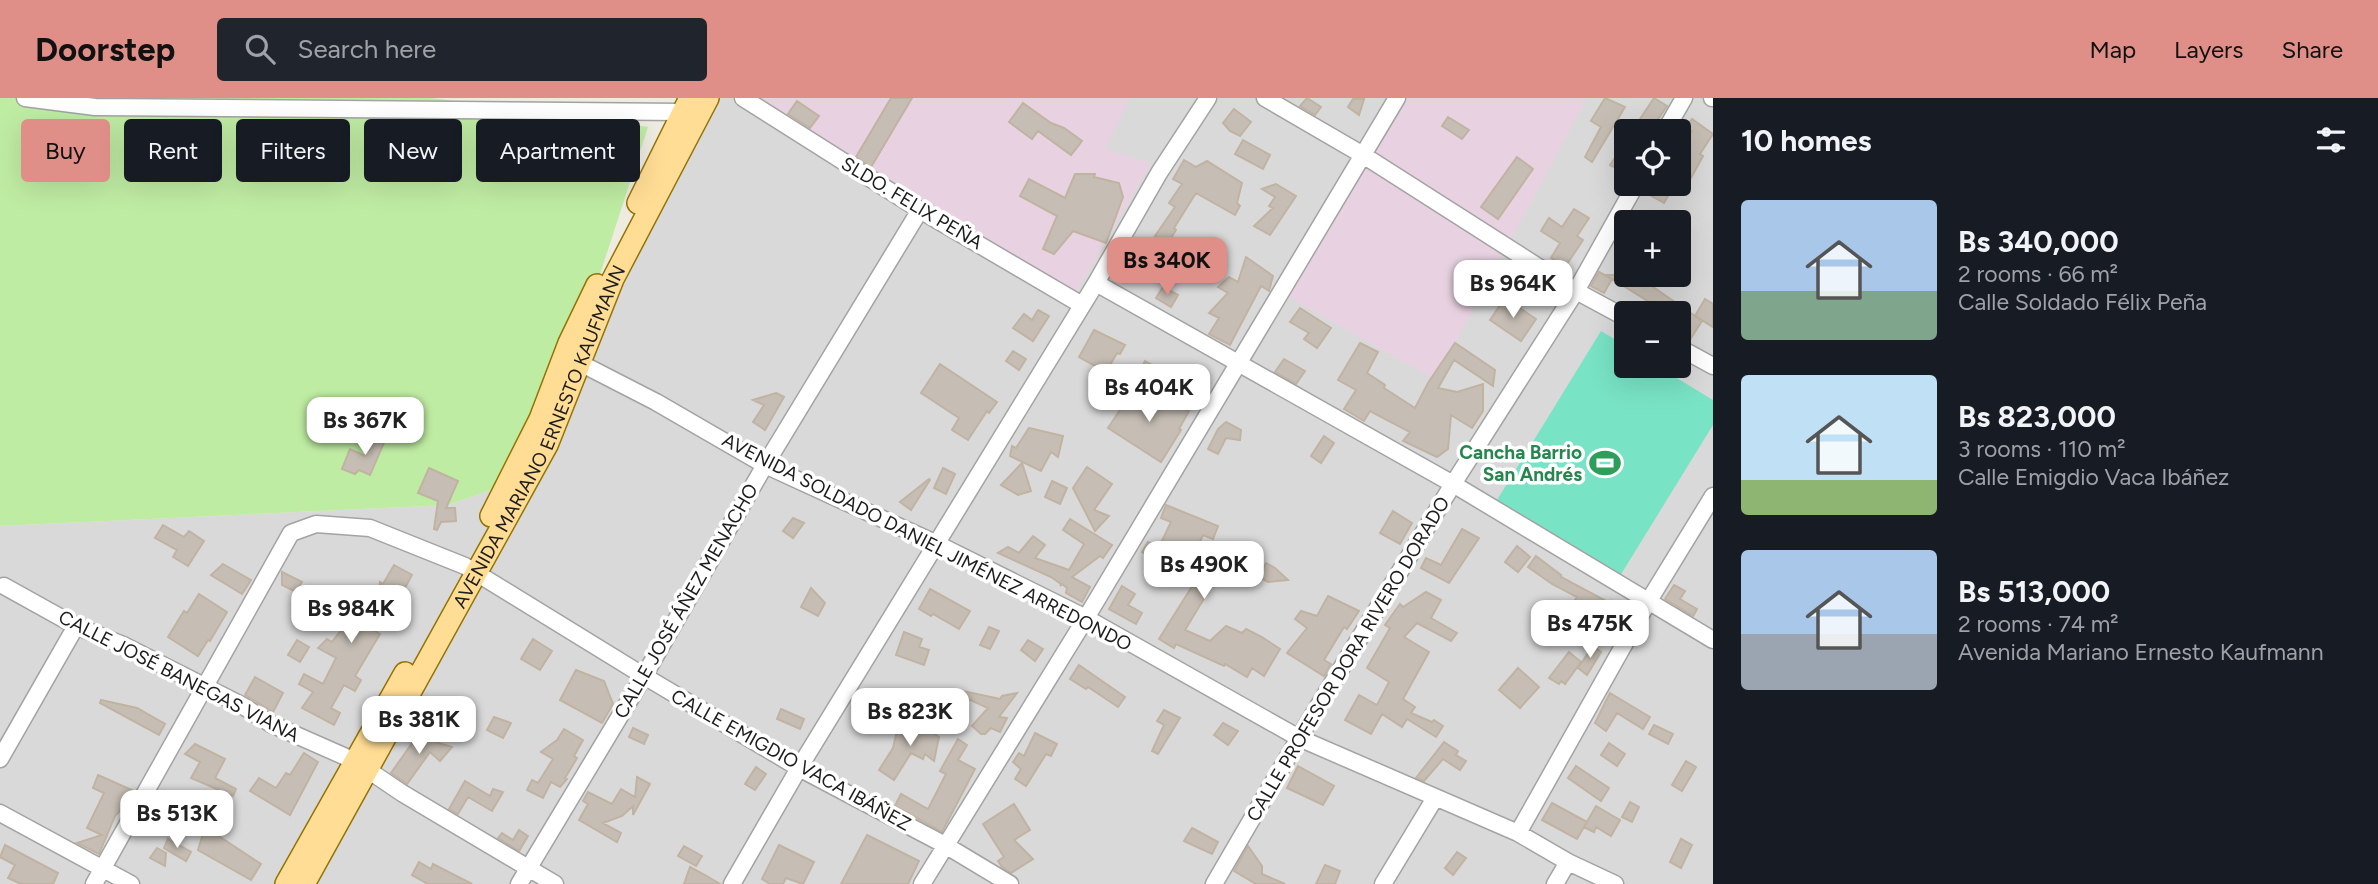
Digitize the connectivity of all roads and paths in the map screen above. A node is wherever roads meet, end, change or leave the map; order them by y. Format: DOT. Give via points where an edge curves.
graph roads {
  1 [pos="25,98"];
  2 [pos="708,98"];
  3 [pos="744,98"];
  4 [pos="1208,98"];
  5 [pos="1265,98"];
  6 [pos="1397,98"];
  7 [pos="1684,98"];
  8 [pos="690,110"];
  9 [pos="1672,119"];
  10 [pos="1363,155"];
  11 [pos="1629,196"];
  12 [pos="920,210"];
  13 [pos="1096,283"];
  14 [pos="1576,291"];
  15 [pos="1082,304"];
  16 [pos="1614,312"];
  17 [pos="1691,354"];
  18 [pos="580,363"];
  19 [pos="1237,364"];
  20 [pos="1713,366"];
  21 [pos="765,465"];
  22 [pos="1453,484"];
  23 [pos="1713,496"];
  24 [pos="937,544"];
  25 [pos="471,569"];
  26 [pos="4,586"];
  27 [pos="1648,602"];
  28 [pos="1086,618"];
  29 [pos="76,626"];
  30 [pos="1713,640"];
  31 [pos="644,676"];
  32 [pos="206,687"];
  33 [pos="1298,738"];
  34 [pos="0,759"];
  35 [pos="362,766"];
  36 [pos="799,768"];
  37 [pos="1434,798"];
  38 [pos="0,813"];
  39 [pos="1517,833"];
  40 [pos="945,845"];
  41 [pos="1568,862"];
  42 [pos="528,869"];
  43 [pos="98,877"];
  44 [pos="131,884"];
  45 [pos="286,884"];
  46 [pos="303,884"];
  47 [pos="519,884"];
  48 [pos="555,884"];
  49 [pos="732,884"];
  50 [pos="922,884"];
  51 [pos="1010,884"];
  52 [pos="1214,884"];
  53 [pos="1383,884"];
  54 [pos="1555,884"];
  55 [pos="1615,884"];
  1 -- 8 [label="street" via="96,107"];
  2 -- 8 [label="main road, AVENIDA MARIANO ERNESTO KAUFMANN"];
  3 -- 12 [label="street, SLDO. FELIX PEÑA"];
  4 -- 13 [label="street" via="1158,173"];
  5 -- 10 [label="street"];
  6 -- 10 [label="street"];
  7 -- 9 [label="street"];
  8 -- 18 [label="main road, AVENIDA MARIANO ERNESTO KAUFMANN"];
  8 -- 25 [label="main road, AVENIDA MARIANO ERNESTO KAUFMANN" via="569,343 540,419"];
  10 -- 14 [label="street"];
  10 -- 19 [label="street"];
  11 -- 14 [label="street, CALLE PROFESOR DORA RIVERO DORADO"];
  12 -- 15 [label="street, SLDO. FELIX PEÑA"];
  12 -- 21 [label="street, CALLE JOSÉ ÁÑEZ MENACHO"];
  13 -- 15 [label="street"];
  13 -- 19 [label="street"];
  14 -- 16 [label="street"];
  14 -- 22 [label="street, CALLE PROFESOR DORA RIVERO DORADO"];
  15 -- 24 [label="street"];
  17 -- 20 [label="street"];
  18 -- 21 [label="street, AVENIDA SOLDADO DANIEL JIMÉNEZ ARREDONDO"];
  18 -- 25 [label="main road, AVENIDA MARIANO ERNESTO KAUFMANN" via="547,445"];
  19 -- 22 [label="street"];
  19 -- 28 [label="street"];
  21 -- 24 [label="street, AVENIDA SOLDADO DANIEL JIMÉNEZ ARREDONDO"];
  21 -- 31 [label="street, CALLE JOSÉ ÁÑEZ MENACHO"];
  22 -- 27 [label="street"];
  22 -- 33 [label="street, CALLE PROFESOR DORA RIVERO DORADO"];
  23 -- 27 [label="street"];
  24 -- 28 [label="street, AVENIDA SOLDADO DANIEL JIMÉNEZ ARREDONDO"];
  24 -- 36 [label="street"];
  25 -- 31 [label="street, CALLE EMIGDIO VACA IBÁÑEZ"];
  25 -- 32 [label="street, CALLE EMIGDIO VACA IBÁÑEZ" via="370,528 316,524 291,533"];
  25 -- 35 [label="main road, AVENIDA MARIANO ERNESTO KAUFMANN"];
  26 -- 29 [label="street, CALLE JOSÉ BANEGAS VIANA"];
  27 -- 30 [label="street"];
  27 -- 39 [label="street"];
  28 -- 33 [label="street, AVENIDA SOLDADO DANIEL JIMÉNEZ ARREDONDO"];
  28 -- 40 [label="street"];
  29 -- 32 [label="street, CALLE JOSÉ BANEGAS VIANA"];
  29 -- 34 [label="street"];
  31 -- 36 [label="street, CALLE EMIGDIO VACA IBÁÑEZ"];
  31 -- 42 [label="street, CALLE JOSÉ ÁÑEZ MENACHO"];
  32 -- 35 [label="street, CALLE JOSÉ BANEGAS VIANA" via="271,724"];
  32 -- 43 [label="street, CALLE EMIGDIO VACA IBÁÑEZ"];
  33 -- 37 [label="street, AVENIDA SOLDADO DANIEL JIMÉNEZ ARREDONDO"];
  33 -- 52 [label="street, CALLE PROFESOR DORA RIVERO DORADO"];
  35 -- 42 [label="street, CALLE JOSÉ BANEGAS VIANA"];
  35 -- 45 [label="main road, AVENIDA MARIANO ERNESTO KAUFMANN"];
  35 -- 46 [label="main road, AVENIDA MARIANO ERNESTO KAUFMANN"];
  36 -- 40 [label="street, CALLE EMIGDIO VACA IBÁÑEZ"];
  36 -- 49 [label="street"];
  37 -- 39 [label="street, AVENIDA SOLDADO DANIEL JIMÉNEZ ARREDONDO"];
  37 -- 53 [label="street"];
  38 -- 43 [label="street"];
  39 -- 41 [label="street, AVENIDA SOLDADO DANIEL JIMÉNEZ ARREDONDO"];
  40 -- 50 [label="street"];
  40 -- 51 [label="street, CALLE EMIGDIO VACA IBÁÑEZ"];
  41 -- 54 [label="street"];
  41 -- 55 [label="street, AVENIDA SOLDADO DANIEL JIMÉNEZ ARREDONDO"];
  42 -- 47 [label="street, CALLE JOSÉ ÁÑEZ MENACHO"];
  42 -- 48 [label="street, CALLE JOSÉ BANEGAS VIANA"];
  43 -- 44 [label="street"];
}
